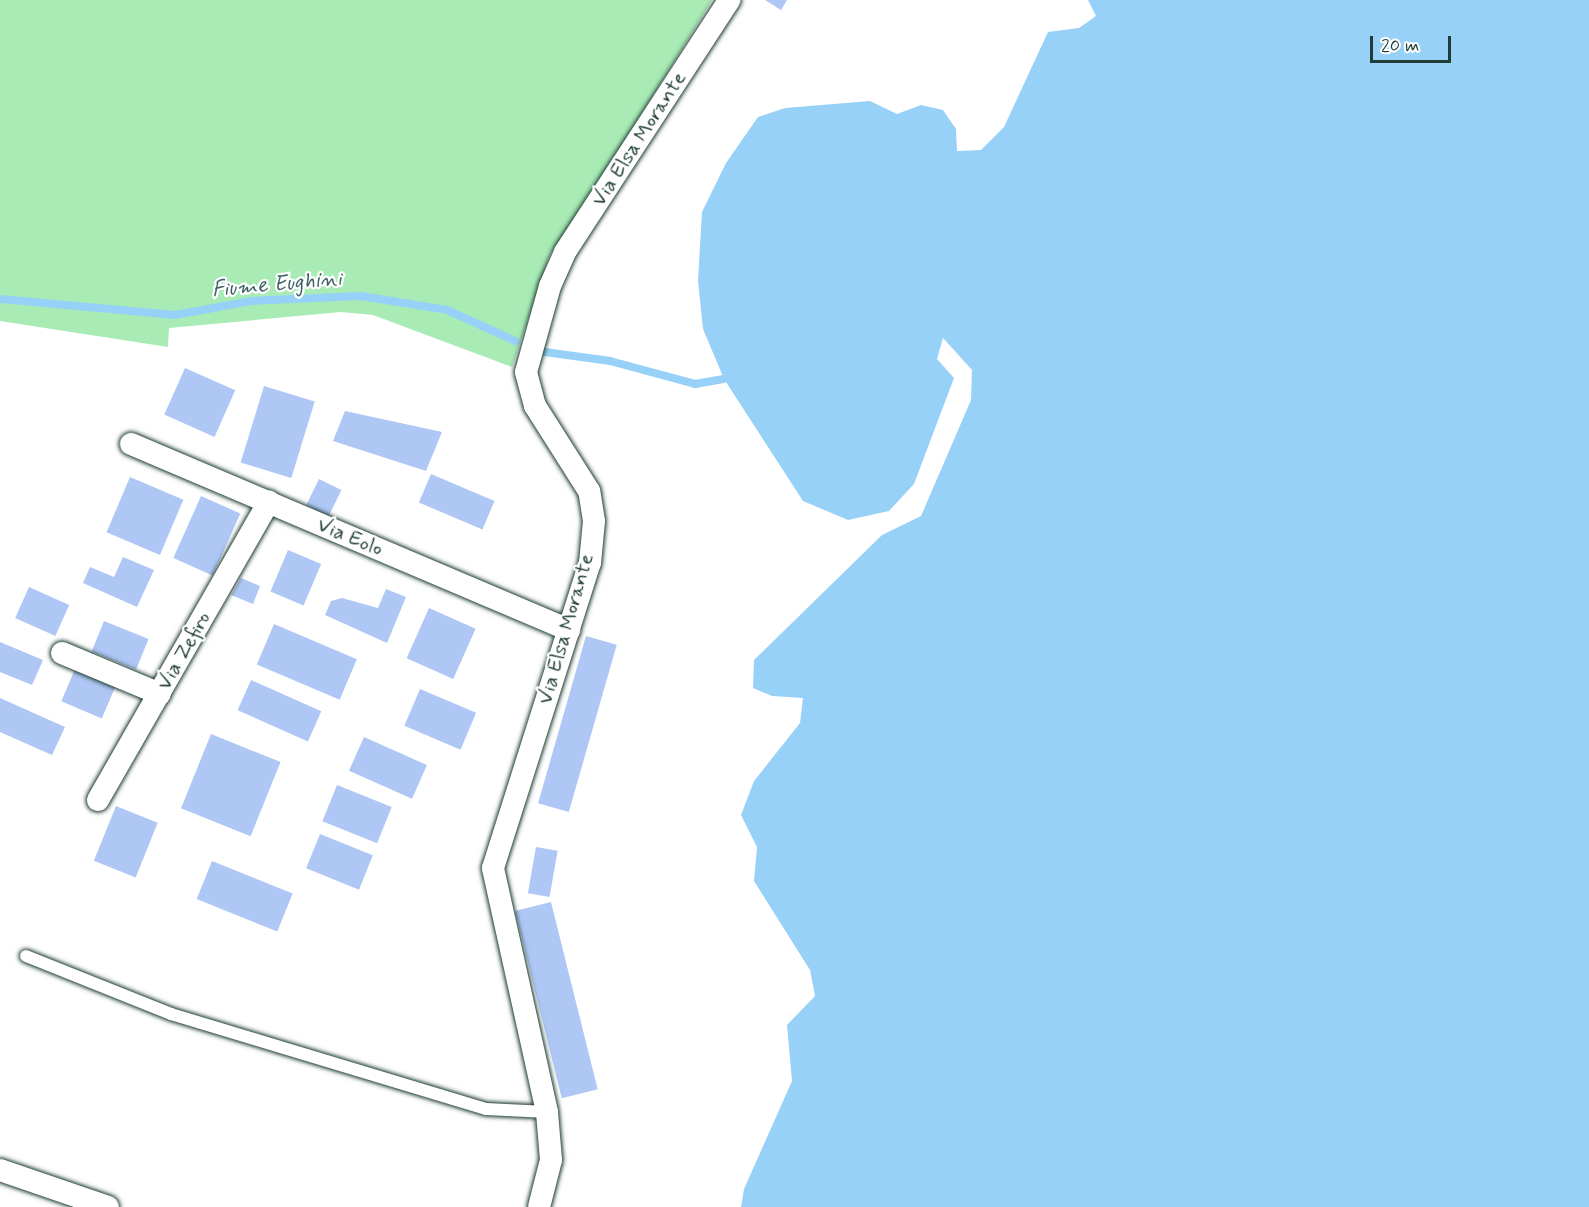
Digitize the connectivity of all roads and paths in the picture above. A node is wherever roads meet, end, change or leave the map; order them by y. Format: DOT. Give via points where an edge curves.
graph roads {
  1 [pos="729,0"];
  2 [pos="131,444"];
  3 [pos="269,502"];
  4 [pos="569,630"];
  5 [pos="62,653"];
  6 [pos="160,694"];
  7 [pos="98,800"];
  8 [pos="26,956"];
  9 [pos="548,1112"];
  10 [pos="0,1170"];
  11 [pos="108,1207"];
  12 [pos="539,1207"];
  1 -- 4 [label="street, Via Elsa Morante" via="566,252 550,286 526,372 535,406 592,501 590,563"];
  2 -- 3 [label="street, Via Eolo"];
  3 -- 4 [label="street, Via Eolo"];
  3 -- 6 [label="street, Via Zefiro"];
  4 -- 9 [label="street, Via Elsa Morante" via="493,868"];
  5 -- 6 [label="street"];
  6 -- 7 [label="street, Via Zefiro"];
  8 -- 9 [label="lane" via="171,1014 477,1106"];
  9 -- 12 [label="street, Via Elsa Morante" via="551,1160"];
  10 -- 11 [label="street"];
}
